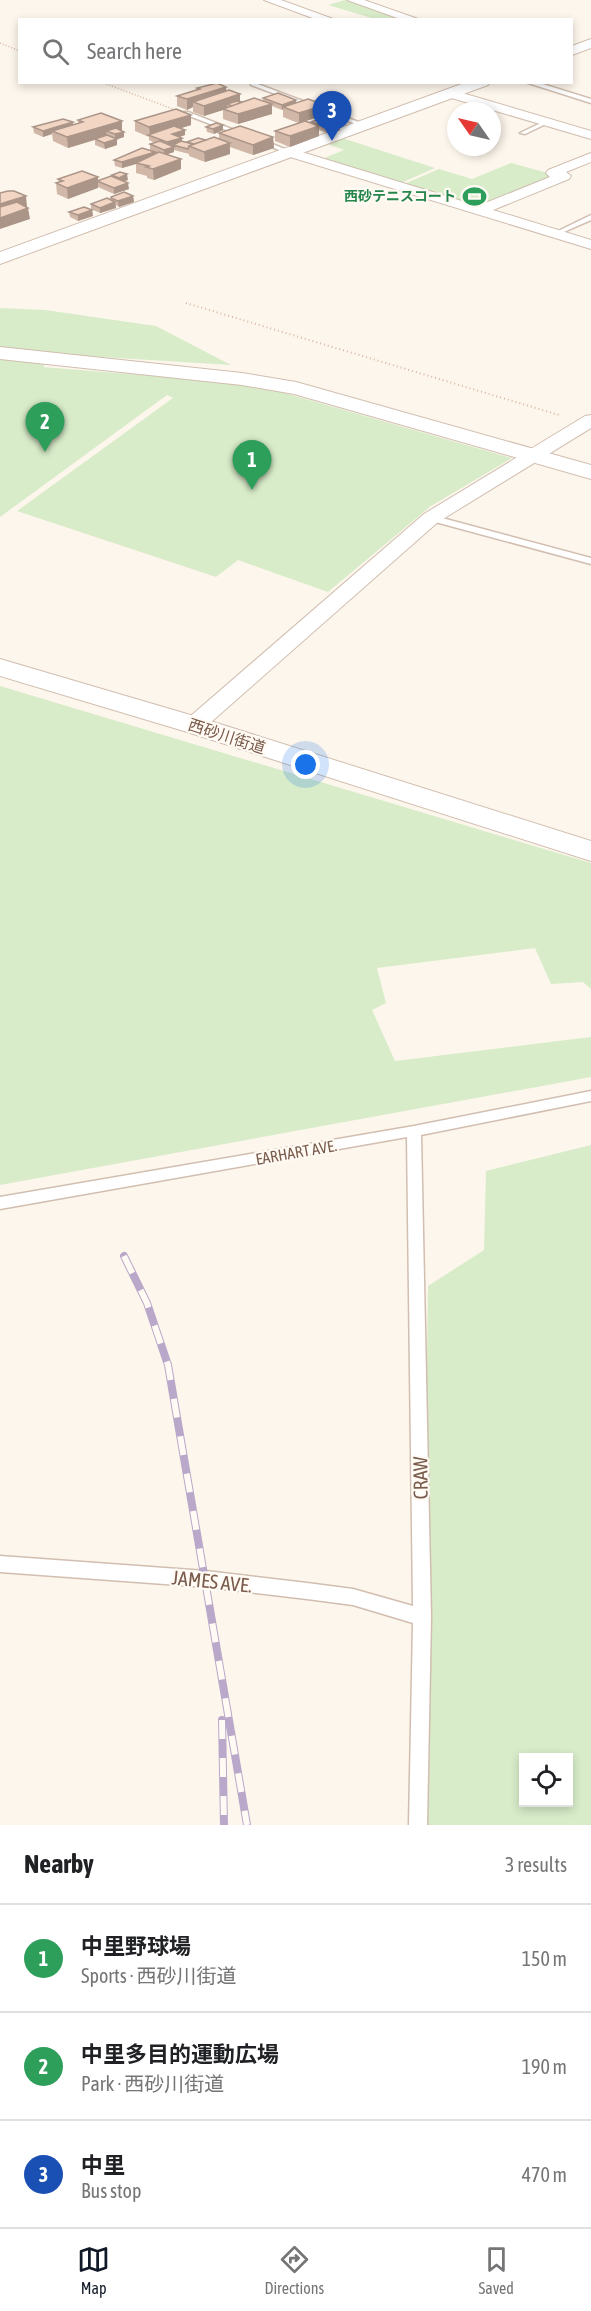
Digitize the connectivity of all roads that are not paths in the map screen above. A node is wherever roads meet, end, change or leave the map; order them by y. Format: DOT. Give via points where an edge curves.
graph roads {
  1 [pos="270,0"];
  2 [pos="353,0"];
  3 [pos="381,0"];
  4 [pos="366,4"];
  5 [pos="325,18"];
  6 [pos="410,18"];
  7 [pos="591,44"];
  8 [pos="573,51"];
  9 [pos="253,84"];
  10 [pos="478,84"];
  11 [pos="534,84"];
  12 [pos="453,94"];
  13 [pos="590,104"];
  14 [pos="186,113"];
  15 [pos="547,122"];
  16 [pos="366,126"];
  17 [pos="523,133"];
  18 [pos="591,135"];
  19 [pos="292,153"];
  20 [pos="591,157"];
  21 [pos="478,211"];
  22 [pos="591,217"];
  23 [pos="555,234"];
  24 [pos="591,245"];
  25 [pos="0,258"];
  26 [pos="0,353"];
  27 [pos="589,422"];
  28 [pos="533,455"];
  29 [pos="591,472"];
  30 [pos="431,518"];
  31 [pos="591,561"];
  32 [pos="0,667"];
  33 [pos="194,725"];
  34 [pos="591,851"];
  35 [pos="591,1096"];
  36 [pos="414,1131"];
  37 [pos="0,1203"];
  38 [pos="0,1564"];
  39 [pos="422,1617"];
  40 [pos="418,1825"];
  1 -- 5 [label="street"];
  2 -- 4 [label="street"];
  3 -- 4 [label="street"];
  4 -- 6 [label="street"];
  7 -- 8 [label="street"];
  9 -- 16 [label="lane"];
  10 -- 12 [label="street"];
  11 -- 13 [label="lane"];
  12 -- 15 [label="street"];
  12 -- 16 [label="street"];
  14 -- 19 [label="lane"];
  15 -- 17 [label="lane"];
  15 -- 18 [label="street"];
  16 -- 19 [label="street"];
  19 -- 21 [label="street"];
  19 -- 25 [label="street"];
  20 -- 21 [label="street" via="553,173 564,176"];
  21 -- 23 [label="street"];
  22 -- 23 [label="lane"];
  23 -- 24 [label="street"];
  26 -- 28 [label="street" via="286,386"];
  27 -- 28 [label="street"];
  28 -- 29 [label="street"];
  28 -- 30 [label="street"];
  30 -- 31 [label="lane"];
  30 -- 33 [label="street"];
  32 -- 33 [label="street, 西砂川街道"];
  33 -- 34 [label="street, 西砂川街道"];
  35 -- 36 [label="lane, EARHART AVE."];
  36 -- 37 [label="lane, EARHART AVE."];
  36 -- 39 [label="lane, CRAW"];
  38 -- 39 [label="lane, JAMES AVE." via="206,1579 307,1591 353,1597"];
  39 -- 40 [label="lane, CRAW"];
}
